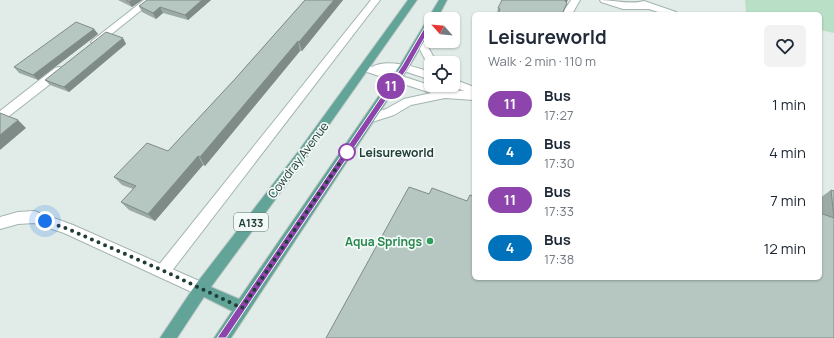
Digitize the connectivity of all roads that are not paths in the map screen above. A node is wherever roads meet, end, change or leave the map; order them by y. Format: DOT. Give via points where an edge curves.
graph roads {
  1 [pos="150,0"];
  2 [pos="376,0"];
  3 [pos="413,0"];
  4 [pos="443,0"];
  5 [pos="576,0"];
  6 [pos="604,0"];
  7 [pos="635,0"];
  8 [pos="651,6"];
  9 [pos="436,12"];
  10 [pos="568,12"];
  11 [pos="668,12"];
  12 [pos="424,33"];
  13 [pos="420,40"];
  14 [pos="89,48"];
  15 [pos="428,56"];
  16 [pos="69,63"];
  17 [pos="404,67"];
  18 [pos="365,68"];
  19 [pos="424,74"];
  20 [pos="396,78"];
  21 [pos="460,86"];
  22 [pos="472,90"];
  23 [pos="445,94"];
  24 [pos="472,96"];
  25 [pos="0,117"];
  26 [pos="369,119"];
  27 [pos="0,223"];
  28 [pos="164,271"];
  29 [pos="201,289"];
  30 [pos="242,308"];
  31 [pos="168,338"];
  32 [pos="222,338"];
  1 -- 14 [label="street"];
  2 -- 28 [label="street"];
  3 -- 18 [label="main road, Cowdray Avenue / A133"];
  4 -- 9 [label="main road"];
  5 -- 10 [label="street"];
  6 -- 8 [label="street" via="623,6"];
  7 -- 8 [label="street"];
  8 -- 11 [label="street"];
  12 -- 13 [label="main road"];
  13 -- 15 [label="street"];
  13 -- 17 [label="main road"];
  16 -- 25 [label="street"];
  17 -- 18 [label="street"];
  17 -- 19 [label="street"];
  17 -- 20 [label="main road"];
  18 -- 20 [label="street"];
  18 -- 29 [label="main road, Cowdray Avenue / A133"];
  20 -- 23 [label="street"];
  20 -- 26 [label="main road"];
  21 -- 22 [label="street"];
  23 -- 24 [label="street"];
  23 -- 26 [label="street" via="408,102"];
  26 -- 30 [label="main road"];
  27 -- 28 [label="street" via="34,217"];
  28 -- 29 [label="street"];
  29 -- 30 [label="main road"];
  29 -- 31 [label="main road, Cowdray Avenue / A133"];
  30 -- 32 [label="main road"];
}
